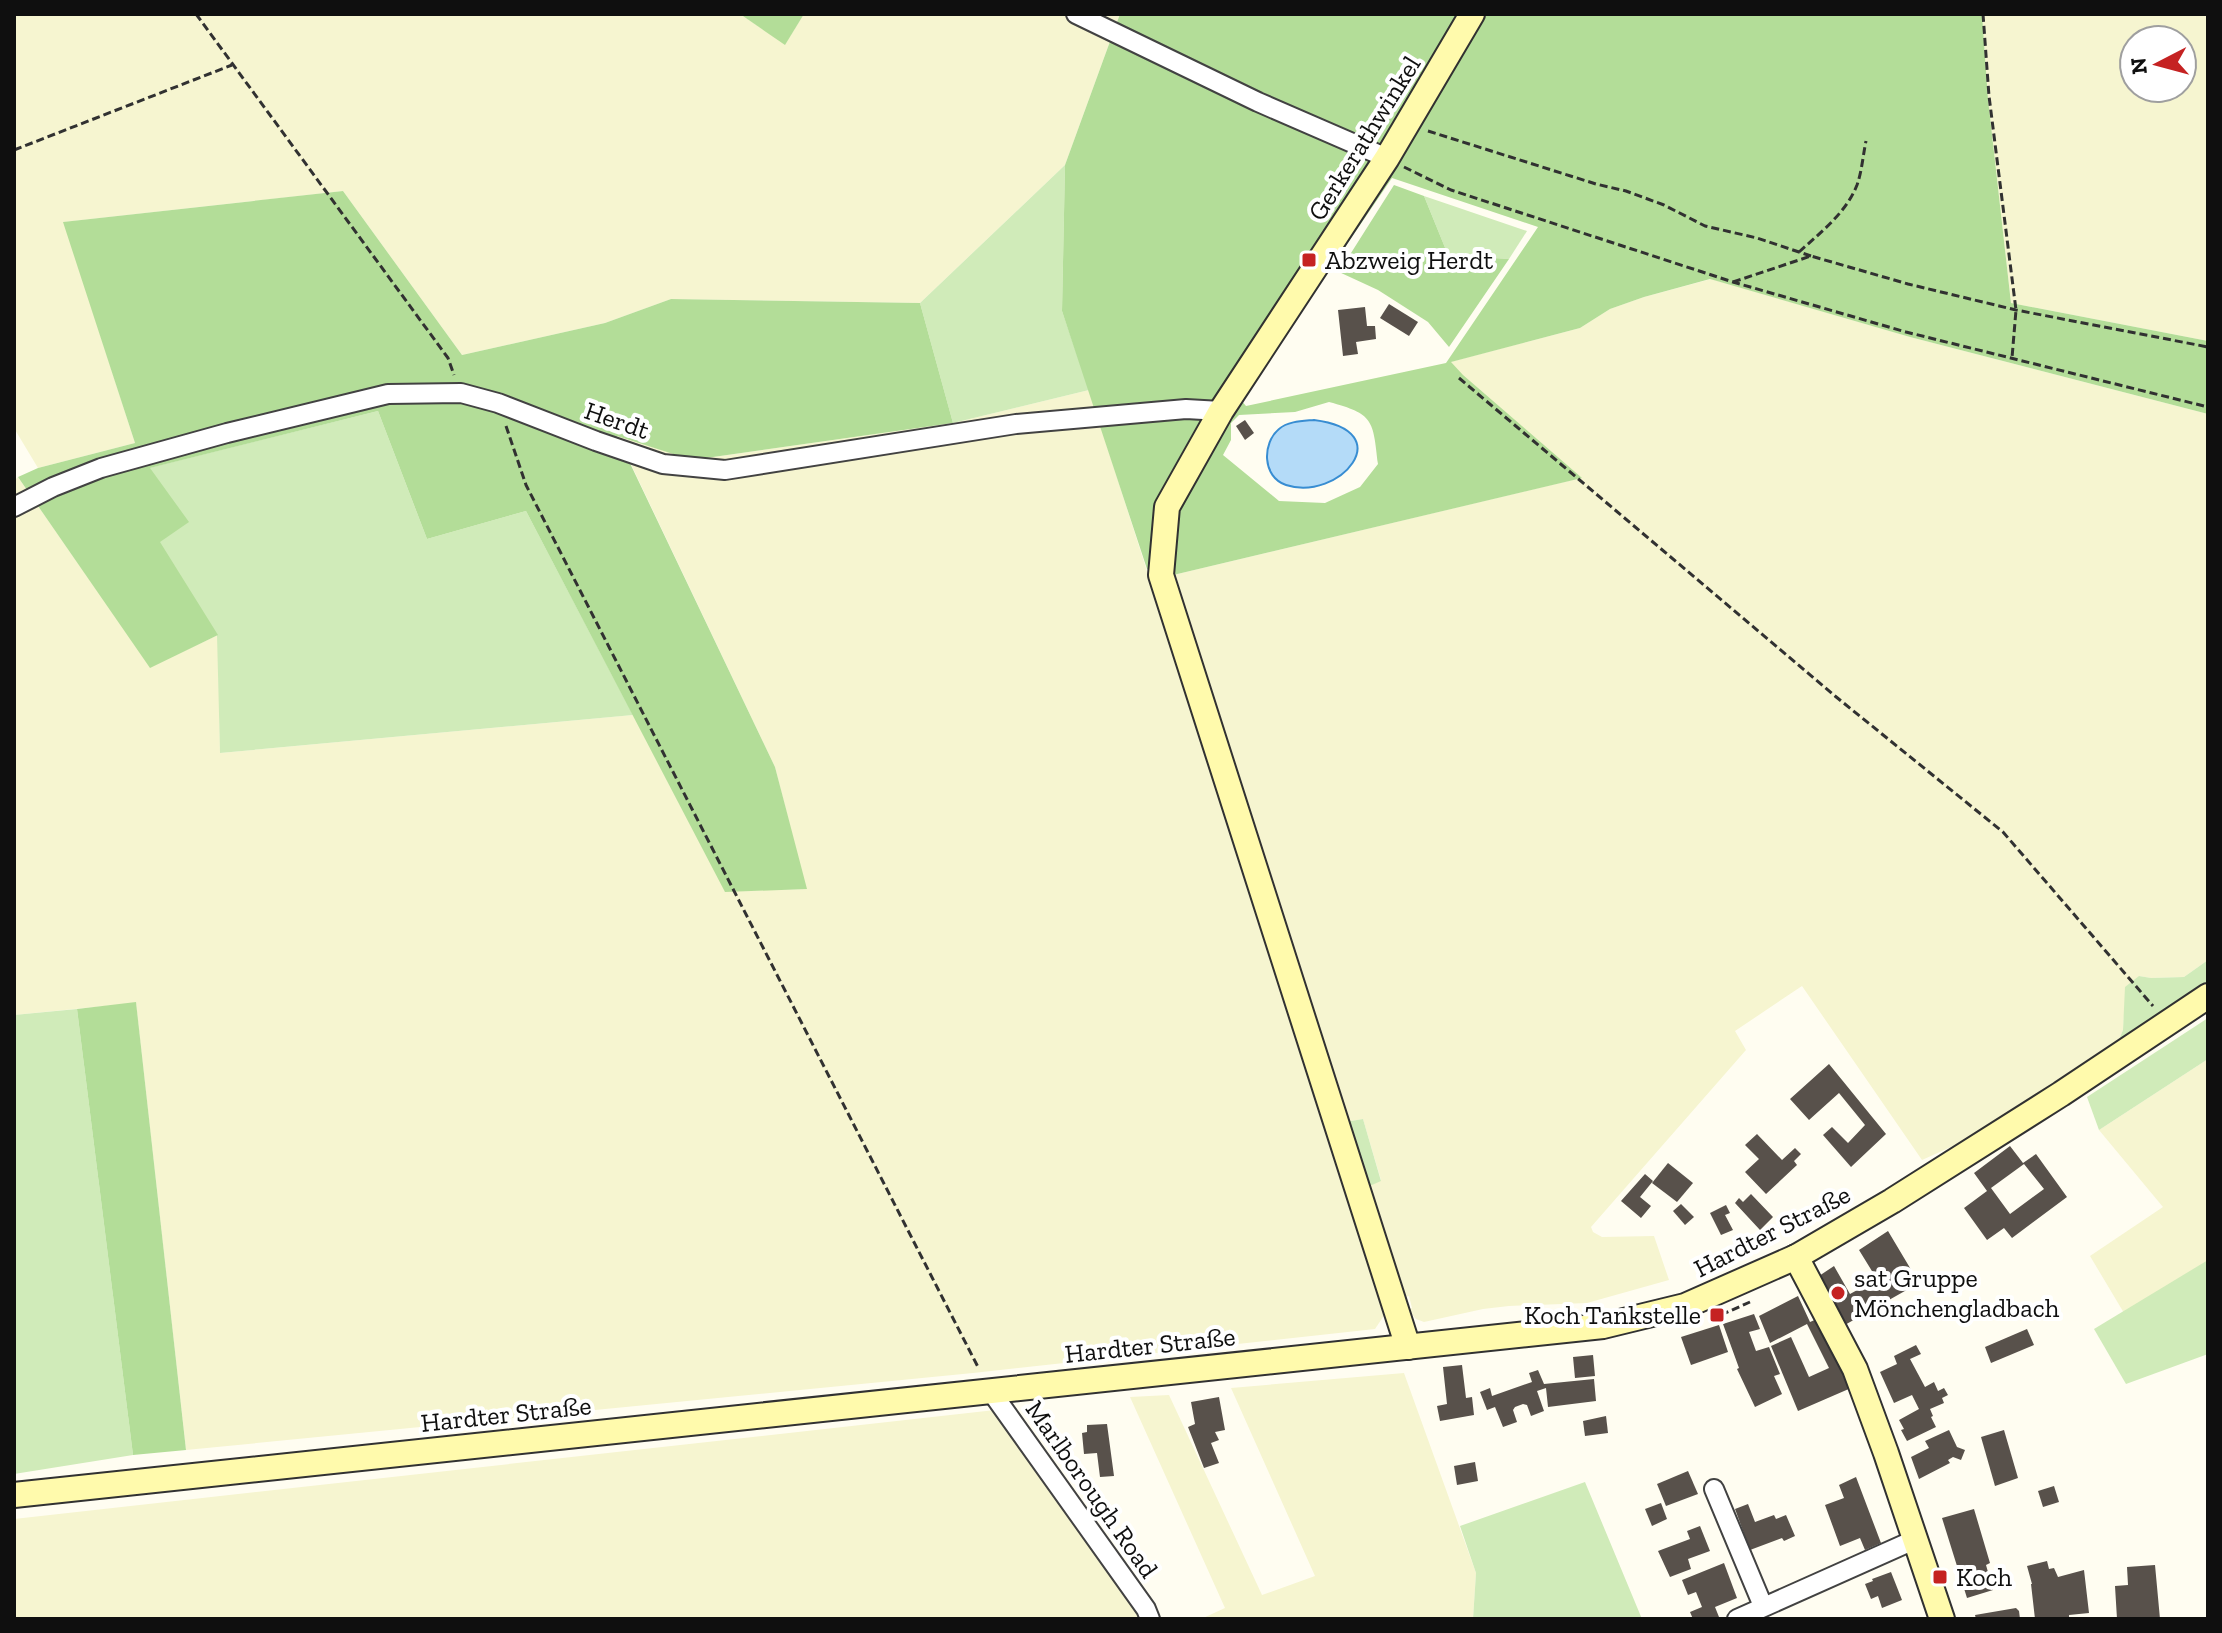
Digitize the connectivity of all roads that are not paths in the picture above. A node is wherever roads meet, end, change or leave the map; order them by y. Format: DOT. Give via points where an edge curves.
graph roads {
  1 [pos="1076,14"];
  2 [pos="1472,14"];
  3 [pos="1387,158"];
  4 [pos="1221,411"];
  5 [pos="14,507"];
  6 [pos="2208,996"];
  7 [pos="1796,1257"];
  8 [pos="1408,1347"];
  9 [pos="990,1390"];
  10 [pos="1714,1489"];
  11 [pos="14,1495"];
  12 [pos="1914,1540"];
  13 [pos="1763,1606"];
  14 [pos="1150,1619"];
  15 [pos="1737,1619"];
  16 [pos="1942,1619"];
  1 -- 3 [label="street"];
  2 -- 3 [label="main road, Gerkerathwinkel"];
  3 -- 4 [label="main road, Gerkerathwinkel"];
  4 -- 5 [label="street, Herdt" via="1186,409 1016,424 725,470 663,464 461,393 388,394 101,468"];
  4 -- 8 [label="main road, Gerkerathwinkel" via="1167,507 1161,575"];
  6 -- 7 [label="main road, Hardter Straße" via="1892,1201"];
  7 -- 8 [label="main road, Hardter Straße" via="1685,1306 1603,1326"];
  7 -- 12 [label="main road" via="1855,1369"];
  8 -- 9 [label="main road, Hardter Straße"];
  9 -- 11 [label="main road, Hardter Straße"];
  9 -- 14 [label="street, Marlborough Road"];
  10 -- 13 [label="street"];
  12 -- 13 [label="street"];
  12 -- 16 [label="main road"];
  13 -- 15 [label="street"];
}
